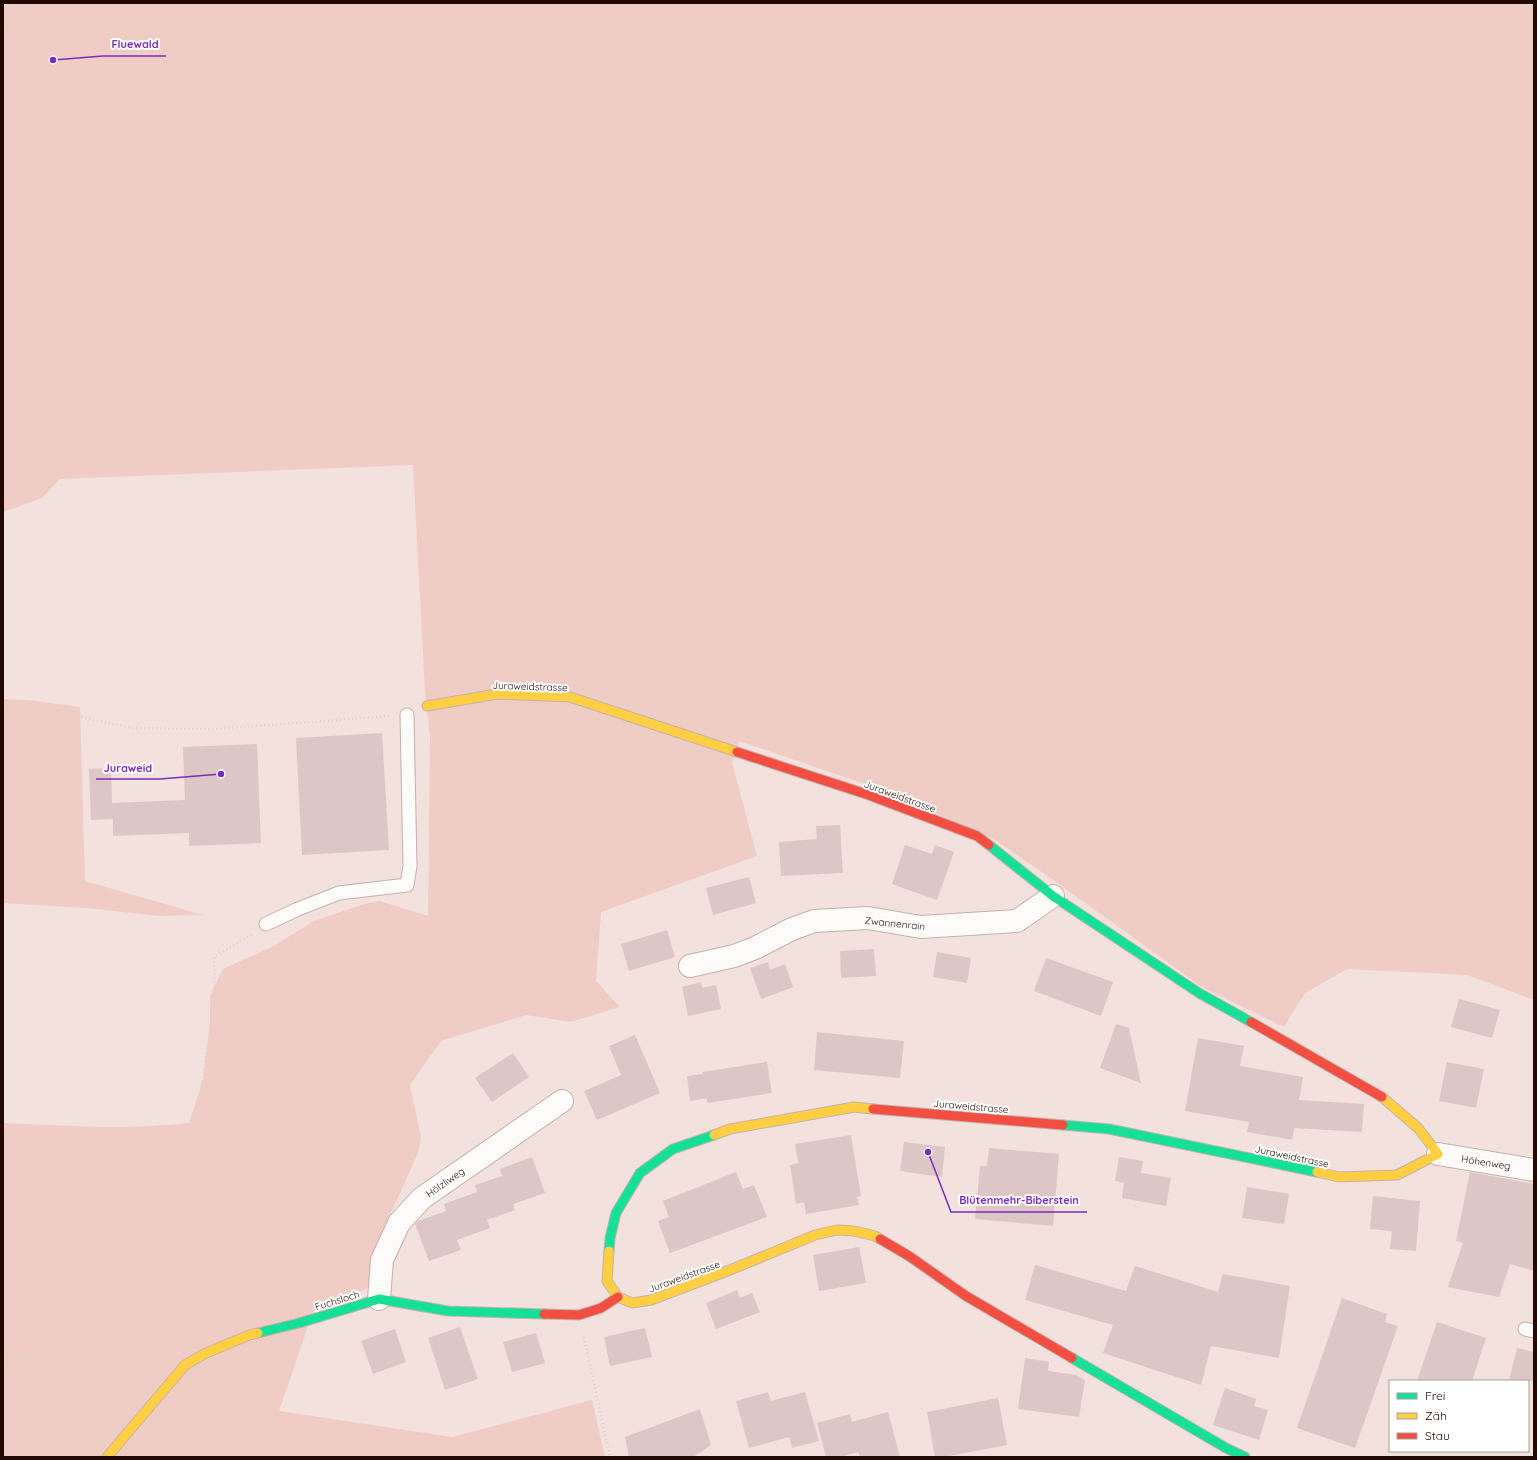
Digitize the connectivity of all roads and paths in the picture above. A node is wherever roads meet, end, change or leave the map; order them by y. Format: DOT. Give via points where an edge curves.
graph roads {
  1 [pos="27,3"];
  2 [pos="3,32"];
  3 [pos="3,704"];
  4 [pos="427,706"];
  5 [pos="407,715"];
  6 [pos="1053,896"];
  7 [pos="266,924"];
  8 [pos="690,966"];
  9 [pos="562,1101"];
  10 [pos="1438,1154"];
  11 [pos="1534,1170"];
  12 [pos="618,1297"];
  13 [pos="379,1299"];
  14 [pos="256,1309"];
  15 [pos="579,1315"];
  16 [pos="3,1356"];
  17 [pos="28,1357"];
  18 [pos="3,1369"];
  19 [pos="107,1457"];
  20 [pos="610,1457"];
  21 [pos="1245,1457"];
  1 -- 2 [label="path"];
  3 -- 5 [label="path" via="59,710 133,728 215,729"];
  4 -- 6 [label="street, Juraweidstrasse" via="496,694 570,697 869,795 977,836"];
  5 -- 7 [label="lane" via="410,866 407,885 339,893"];
  6 -- 8 [label="street, Zwannenrain" via="1017,921 922,927 868,918 814,921 734,956"];
  6 -- 10 [label="street, Juraweidstrasse" via="1199,992 1379,1096 1418,1128"];
  7 -- 17 [label="path" via="214,957 215,996 191,1156 176,1191 155,1215 113,1242 81,1301 62,1329"];
  9 -- 13 [label="street, Hölzliweg" via="422,1198 399,1223 382,1260"];
  10 -- 11 [label="street, Höhenweg"];
  10 -- 12 [label="street, Juraweidstrasse" via="1397,1175 1339,1177 1109,1129 854,1107 730,1129 673,1149 640,1173 616,1213 610,1238 607,1281"];
  12 -- 15 [label="street, Fuchsloch" via="601,1308"];
  12 -- 21 [label="street, Juraweidstrasse" via="632,1303 651,1300 815,1235 836,1230 875,1236 909,1256 966,1296"];
  13 -- 15 [label="street, Fuchsloch" via="448,1311"];
  13 -- 19 [label="street, Fuchsloch" via="250,1336 204,1354 185,1365"];
  14 -- 17 [label="path" via="209,1295 157,1290 138,1292 123,1300 94,1327 58,1349"];
  15 -- 20 [label="path"];
  16 -- 17 [label="path"];
  17 -- 18 [label="path"];
}
